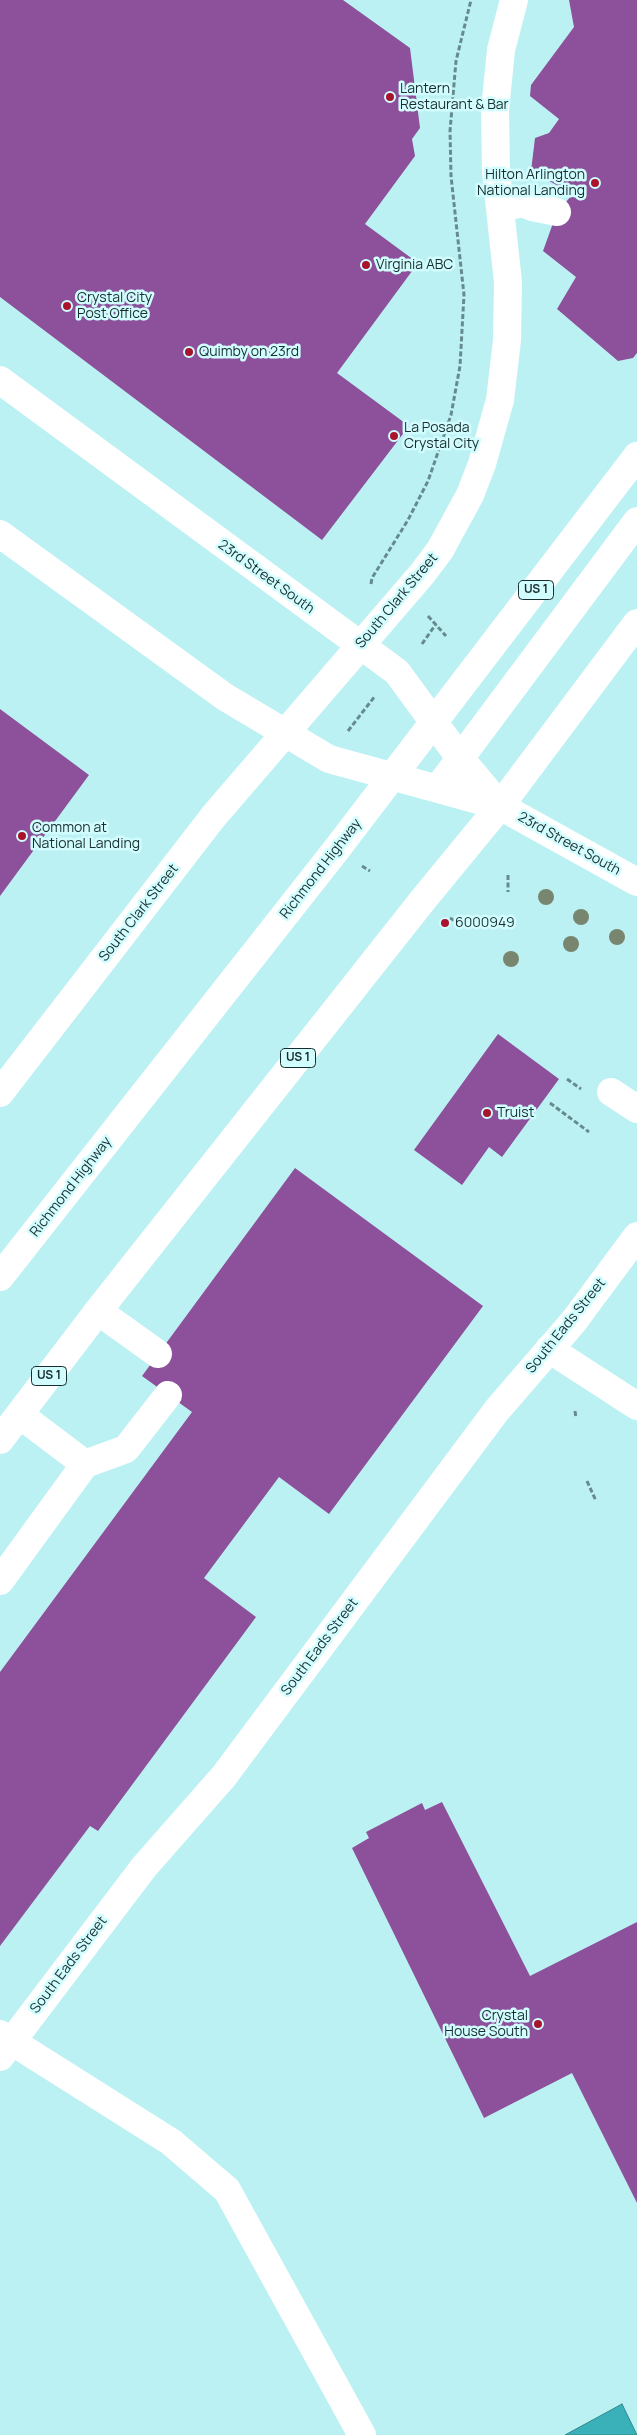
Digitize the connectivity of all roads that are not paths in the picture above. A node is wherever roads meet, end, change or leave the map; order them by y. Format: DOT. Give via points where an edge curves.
graph roads {
  1 [pos="514,0"];
  2 [pos="500,208"];
  3 [pos="557,212"];
  4 [pos="0,380"];
  5 [pos="637,456"];
  6 [pos="637,521"];
  7 [pos="0,534"];
  8 [pos="637,623"];
  9 [pos="360,647"];
  10 [pos="434,724"];
  11 [pos="285,734"];
  12 [pos="460,758"];
  13 [pos="393,776"];
  14 [pos="438,788"];
  15 [pos="500,806"];
  16 [pos="637,882"];
  17 [pos="611,1092"];
  18 [pos="0,1093"];
  19 [pos="637,1109"];
  20 [pos="637,1236"];
  21 [pos="0,1277"];
  22 [pos="98,1311"];
  23 [pos="549,1349"];
  24 [pos="158,1354"];
  25 [pos="168,1395"];
  26 [pos="637,1406"];
  27 [pos="20,1415"];
  28 [pos="0,1440"];
  29 [pos="86,1464"];
  30 [pos="0,1581"];
  31 [pos="4,2044"];
  32 [pos="362,2435"];
  1 -- 2 [label="main road, South Clark Street" via="501,50 495,110"];
  2 -- 3 [label="main road" via="523,203"];
  2 -- 9 [label="main road, South Clark Street" via="508,282 507,340 500,400 482,464 470,495 440,550"];
  4 -- 9 [label="main road, 23rd Street South"];
  5 -- 10 [label="main road, Richmond Highway / US 1"];
  6 -- 12 [label="main road"];
  7 -- 11 [label="main road, 23rd Street South" via="225,697"];
  8 -- 15 [label="main road, US 1"];
  9 -- 10 [label="main road, 23rd Street South" via="397,672"];
  9 -- 11 [label="main road, South Clark Street"];
  10 -- 12 [label="main road, 23rd Street South"];
  10 -- 13 [label="main road, Richmond Highway / US 1"];
  11 -- 13 [label="main road, 23rd Street South" via="328,759"];
  11 -- 18 [label="main road, South Clark Street" via="213,817"];
  12 -- 14 [label="main road"];
  12 -- 15 [label="main road, 23rd Street South"];
  13 -- 14 [label="main road, 23rd Street South"];
  13 -- 21 [label="main road, Richmond Highway / US 1"];
  14 -- 15 [label="main road, 23rd Street South"];
  15 -- 16 [label="main road, 23rd Street South"];
  15 -- 22 [label="main road, US 1"];
  17 -- 19 [label="main road"];
  20 -- 23 [label="main road, South Eads Street"];
  22 -- 24 [label="main road"];
  22 -- 27 [label="main road, US 1"];
  23 -- 26 [label="main road"];
  23 -- 31 [label="main road, South Eads Street" via="497,1410 224,1776 144,1867"];
  25 -- 29 [label="main road" via="126,1448"];
  27 -- 28 [label="main road, US 1"];
  27 -- 29 [label="main road"];
  29 -- 30 [label="main road"];
  31 -- 32 [label="main road" via="171,2142 227,2190"];
}
